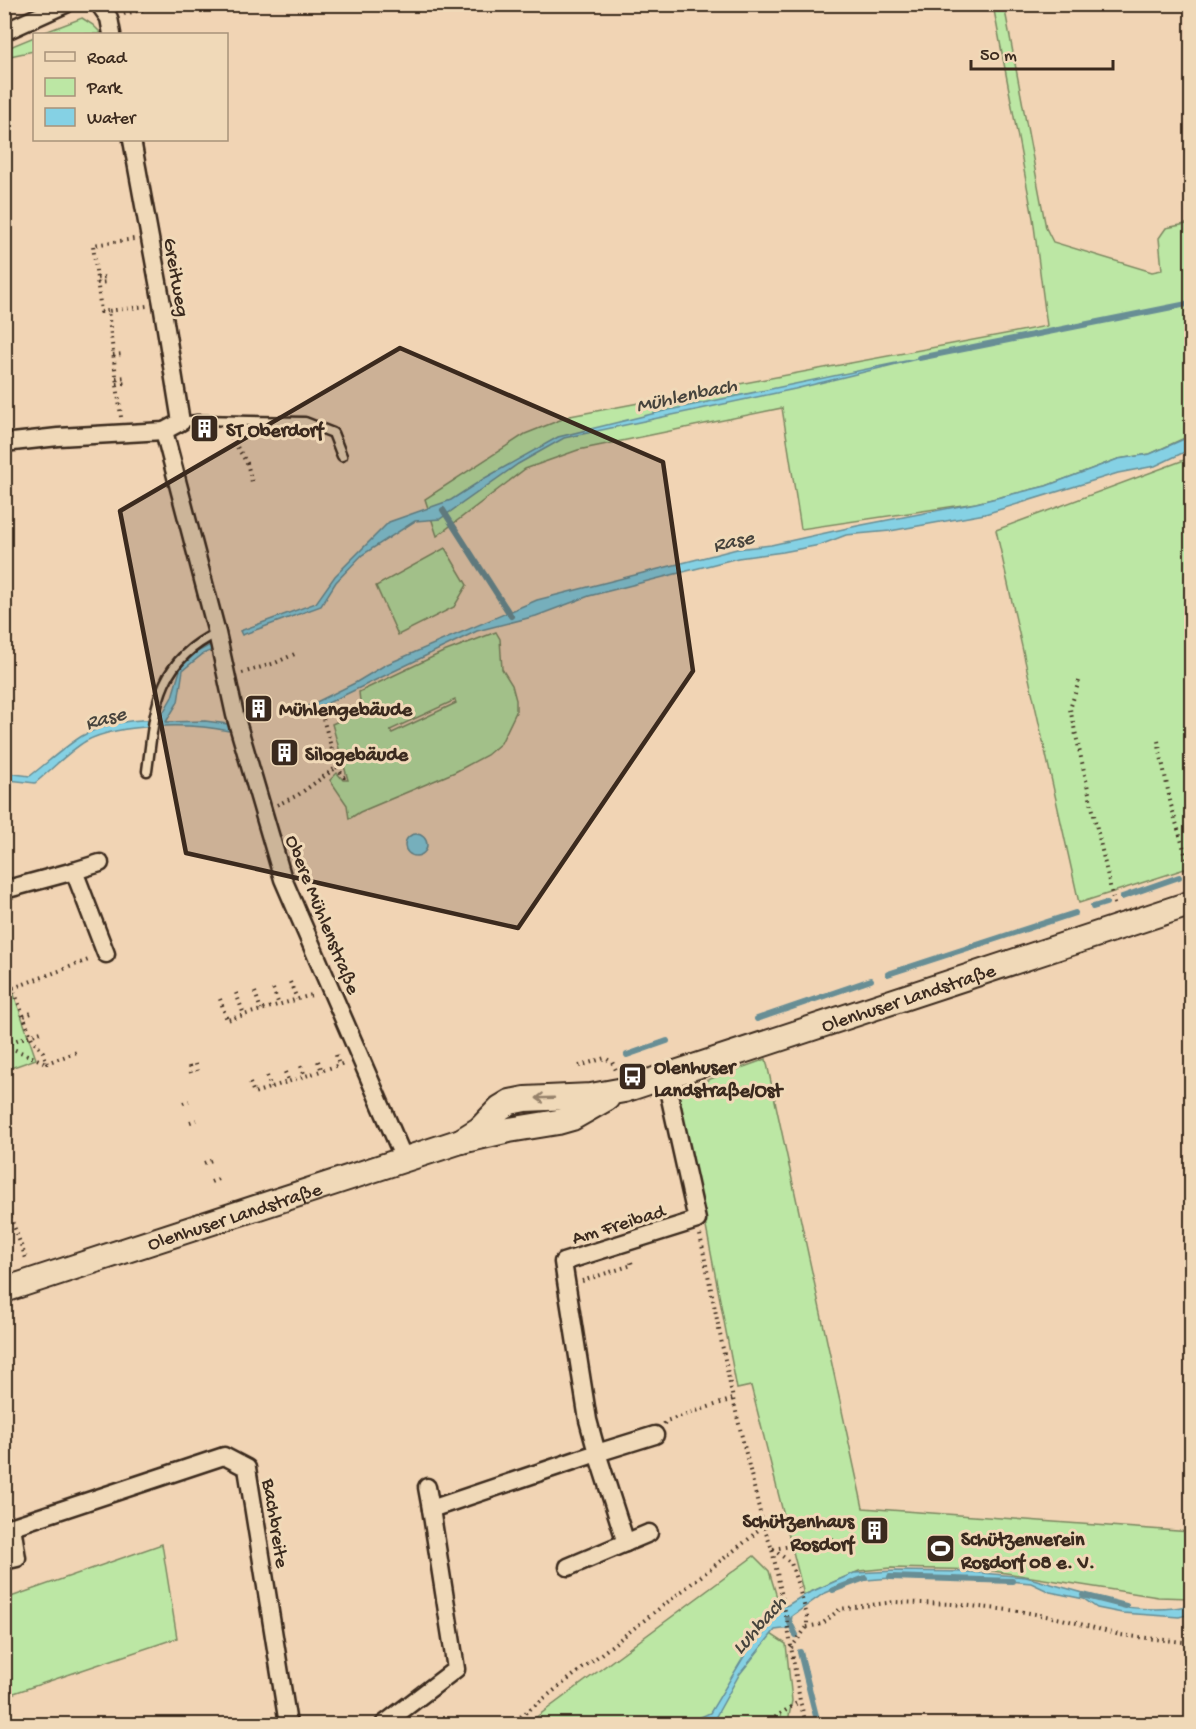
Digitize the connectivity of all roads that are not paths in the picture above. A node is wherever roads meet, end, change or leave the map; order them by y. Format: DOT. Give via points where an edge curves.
graph roads {
  1 [pos="66,4"];
  2 [pos="104,11"];
  3 [pos="4,32"];
  4 [pos="112,33"];
  5 [pos="132,141"];
  6 [pos="181,422"];
  7 [pos="164,431"];
  8 [pos="4,443"];
  9 [pos="342,456"];
  10 [pos="218,640"];
  11 [pos="147,771"];
  12 [pos="100,863"];
  13 [pos="74,871"];
  14 [pos="4,890"];
  15 [pos="1191,903"];
  16 [pos="106,954"];
  17 [pos="665,1077"];
  18 [pos="405,1161"];
  19 [pos="4,1290"];
  20 [pos="655,1434"];
  21 [pos="597,1454"];
  22 [pos="427,1487"];
  23 [pos="431,1509"];
  24 [pos="8,1528"];
  25 [pos="649,1533"];
  26 [pos="626,1543"];
  27 [pos="4,1561"];
  28 [pos="568,1567"];
  29 [pos="288,1725"];
  30 [pos="384,1725"];
  1 -- 3 [label="street"];
  2 -- 4 [label="street"];
  5 -- 6 [label="street, Greitweg"];
  6 -- 7 [label="street"];
  6 -- 9 [label="lane" via="305,422 333,433"];
  7 -- 8 [label="street"];
  7 -- 10 [label="street, Obere Mühlenstraße"];
  10 -- 11 [label="lane" via="198,642 170,670 154,718"];
  10 -- 18 [label="street, Obere Mühlenstraße" via="235,715 283,879"];
  12 -- 13 [label="street"];
  13 -- 14 [label="street"];
  13 -- 16 [label="street"];
  15 -- 17 [label="street, Olenhuser Landstraße"];
  17 -- 18 [label="street, Olenhuser Landstraße" via="624,1090 572,1118 461,1142"];
  17 -- 21 [label="street, Am Freibad" via="697,1220 563,1262"];
  18 -- 19 [label="street, Olenhuser Landstraße"];
  20 -- 21 [label="street"];
  21 -- 23 [label="street"];
  21 -- 26 [label="street, Am Freibad"];
  22 -- 23 [label="street"];
  23 -- 30 [label="street" via="456,1669"];
  24 -- 27 [label="street, Bachbreite" via="17,1558"];
  24 -- 29 [label="street, Bachbreite" via="224,1456 247,1468"];
  25 -- 26 [label="street"];
  26 -- 28 [label="street"];
}
